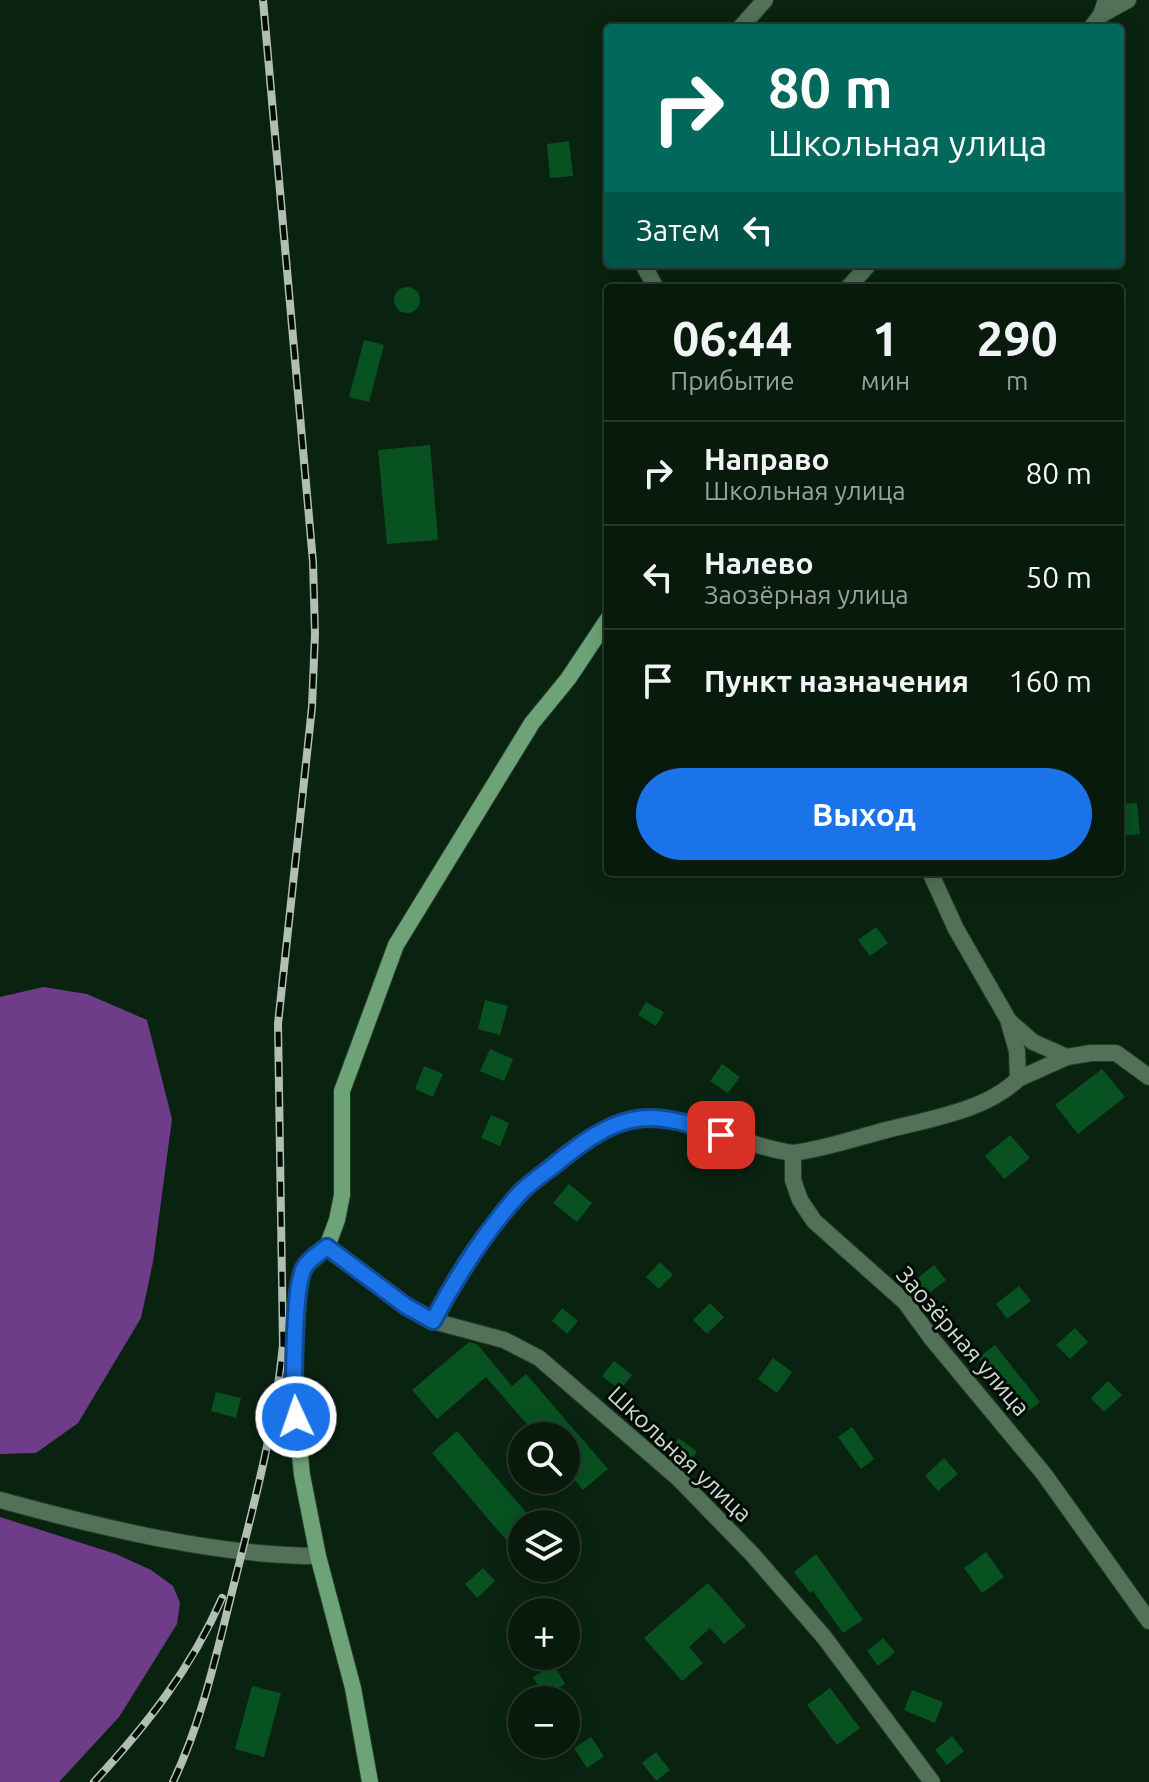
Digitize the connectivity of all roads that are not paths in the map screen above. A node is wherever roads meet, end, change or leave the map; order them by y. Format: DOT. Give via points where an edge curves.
graph roads {
  1 [pos="765,0"];
  2 [pos="1128,0"];
  3 [pos="1100,14"];
  4 [pos="744,24"];
  5 [pos="866,268"];
  6 [pos="852,284"];
  7 [pos="604,625"];
  8 [pos="932,876"];
  9 [pos="1009,1021"];
  10 [pos="1067,1057"];
  11 [pos="1149,1077"];
  12 [pos="1018,1079"];
  13 [pos="793,1153"];
  14 [pos="327,1247"];
  15 [pos="433,1321"];
  16 [pos="0,1500"];
  17 [pos="318,1556"];
  18 [pos="1149,1621"];
  19 [pos="370,1782"];
  20 [pos="932,1782"];
  1 -- 4 [label="street"];
  2 -- 3 [label="street"];
  5 -- 6 [label="street"];
  7 -- 14 [label="street" via="532,723 396,945 342,1091 342,1195"];
  8 -- 9 [label="street"];
  9 -- 10 [label="street" via="1033,1042"];
  9 -- 12 [label="street"];
  10 -- 11 [label="street" via="1116,1053"];
  10 -- 12 [label="street"];
  12 -- 13 [label="street" via="990,1099 941,1116"];
  13 -- 15 [label="street" via="675,1120 632,1120 609,1128 521,1192 460,1271"];
  13 -- 18 [label="street, Заозёрная улица" via="793,1180 814,1221 905,1302 1044,1474"];
  14 -- 15 [label="street, Школьная улица"];
  14 -- 17 [label="street" via="303,1269 293,1387"];
  15 -- 20 [label="street, Школьная улица" via="504,1340 539,1358 678,1478 824,1637"];
  16 -- 17 [label="street" via="144,1535 277,1556"];
  17 -- 19 [label="street" via="353,1688"];
}
